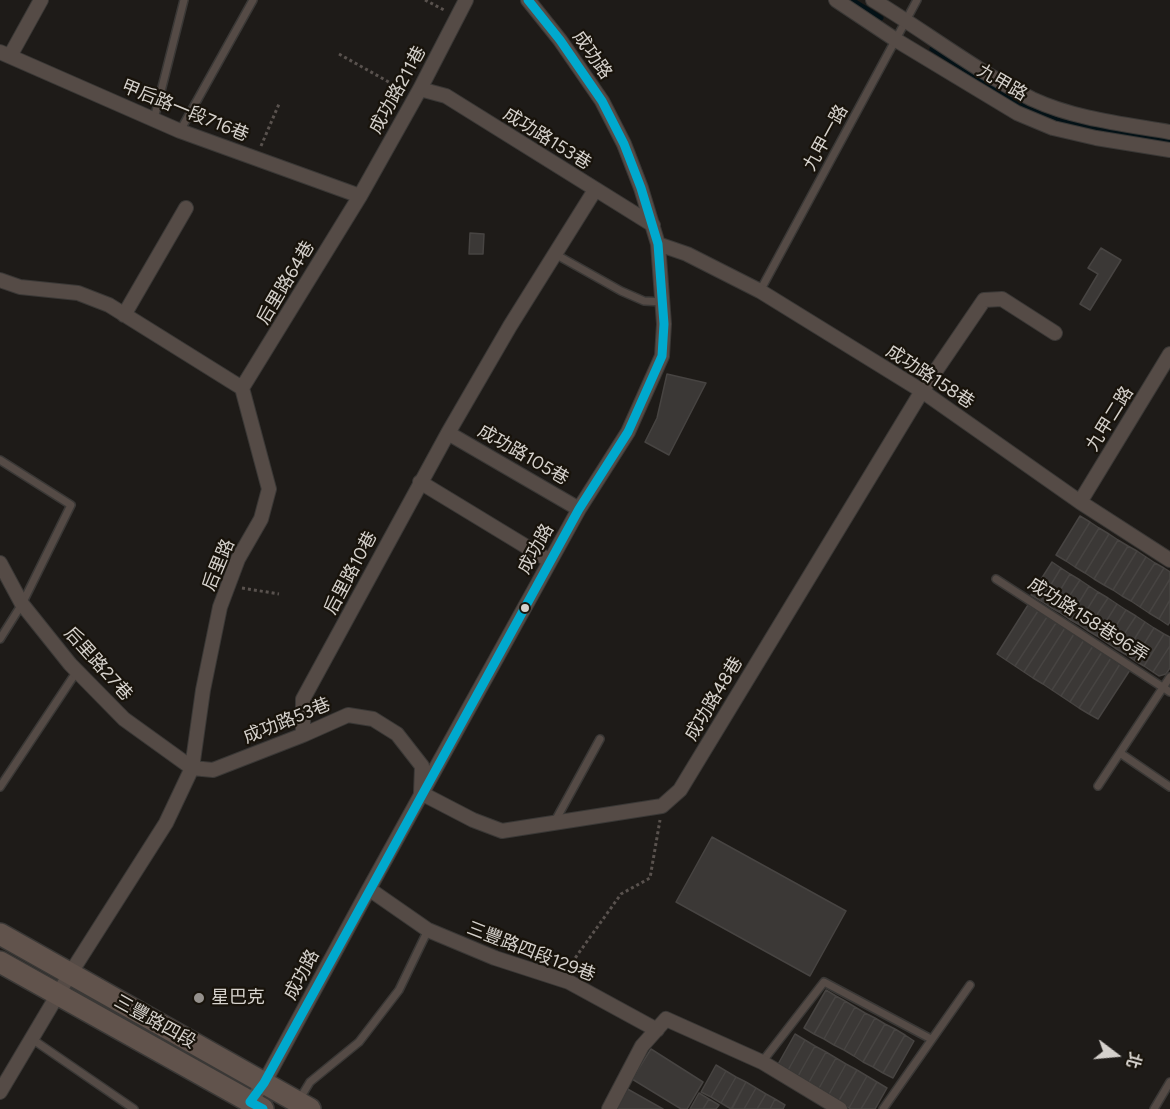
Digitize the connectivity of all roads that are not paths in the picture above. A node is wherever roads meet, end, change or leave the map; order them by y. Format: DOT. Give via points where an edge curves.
graph roads {
  1 [pos="41,0"];
  2 [pos="184,0"];
  3 [pos="253,0"];
  4 [pos="466,0"];
  5 [pos="528,0"];
  6 [pos="836,0"];
  7 [pos="873,0"];
  8 [pos="918,0"];
  9 [pos="906,20"];
  10 [pos="896,40"];
  11 [pos="5,54"];
  12 [pos="418,93"];
  13 [pos="154,119"];
  14 [pos="180,131"];
  15 [pos="1170,132"];
  16 [pos="1170,150"];
  17 [pos="595,190"];
  18 [pos="360,196"];
  19 [pos="186,208"];
  20 [pos="653,225"];
  21 [pos="658,244"];
  22 [pos="555,254"];
  23 [pos="0,280"];
  24 [pos="760,291"];
  25 [pos="663,302"];
  26 [pos="124,315"];
  27 [pos="1055,333"];
  28 [pos="1170,354"];
  29 [pos="242,388"];
  30 [pos="922,391"];
  31 [pos="448,433"];
  32 [pos="0,460"];
  33 [pos="420,482"];
  34 [pos="1080,502"];
  35 [pos="579,509"];
  36 [pos="1170,560"];
  37 [pos="550,561"];
  38 [pos="0,563"];
  39 [pos="996,579"];
  40 [pos="22,604"];
  41 [pos="0,639"];
  42 [pos="77,671"];
  43 [pos="1170,677"];
  44 [pos="1167,690"];
  45 [pos="303,735"];
  46 [pos="600,739"];
  47 [pos="1120,753"];
  48 [pos="192,768"];
  49 [pos="1098,786"];
  50 [pos="0,787"];
  51 [pos="1170,787"];
  52 [pos="422,793"];
  53 [pos="554,823"];
  54 [pos="369,889"];
  55 [pos="428,930"];
  56 [pos="0,934"];
  57 [pos="0,962"];
  58 [pos="70,974"];
  59 [pos="969,985"];
  60 [pos="59,994"];
  61 [pos="657,1030"];
  62 [pos="32,1039"];
  63 [pos="931,1039"];
  64 [pos="762,1062"];
  65 [pos="1170,1082"];
  66 [pos="264,1083"];
  67 [pos="0,1092"];
  68 [pos="257,1105"];
  69 [pos="304,1106"];
  70 [pos="134,1109"];
  71 [pos="609,1109"];
  72 [pos="840,1109"];
  73 [pos="883,1109"];
  74 [pos="1154,1109"];
  1 -- 11 [label="street"];
  2 -- 13 [label="lane"];
  3 -- 14 [label="lane"];
  4 -- 12 [label="street, 成功路211巷"];
  5 -- 20 [label="street, 成功路" via="602,100 624,144"];
  6 -- 10 [label="street, 九甲路"];
  7 -- 9 [label="street, 九甲路"];
  8 -- 9 [label="lane, 九甲一路"];
  9 -- 10 [label="lane, 九甲一路"];
  9 -- 15 [label="street, 九甲路" via="1033,99 1099,120"];
  10 -- 16 [label="street, 九甲路" via="1017,113 1053,129"];
  10 -- 24 [label="lane, 九甲一路"];
  11 -- 13 [label="street, 甲后路一段716巷"];
  12 -- 17 [label="street, 成功路153巷" via="446,96"];
  12 -- 18 [label="street, 成功路211巷"];
  13 -- 14 [label="street, 甲后路一段716巷"];
  14 -- 18 [label="street, 甲后路一段716巷"];
  17 -- 20 [label="street, 成功路153巷"];
  17 -- 22 [label="street, 后里路10巷"];
  18 -- 29 [label="street, 后里路64巷"];
  19 -- 26 [label="street"];
  20 -- 21 [label="street, 成功路"];
  21 -- 24 [label="street, 成功路158巷" via="687,254"];
  21 -- 25 [label="street, 成功路"];
  22 -- 25 [label="lane" via="621,291 644,301"];
  22 -- 31 [label="street, 后里路10巷"];
  23 -- 26 [label="street" via="20,287 78,293"];
  24 -- 30 [label="street, 成功路158巷"];
  25 -- 35 [label="street, 成功路" via="662,356 628,432"];
  26 -- 29 [label="street"];
  27 -- 30 [label="street, 成功路48巷" via="1002,299 984,300"];
  28 -- 34 [label="street, 九甲二路"];
  29 -- 48 [label="street, 后里路" via="269,489 261,519 238,559 220,607"];
  30 -- 34 [label="street, 成功路158巷"];
  30 -- 53 [label="street, 成功路48巷" via="680,790 662,806"];
  31 -- 33 [label="street, 后里路10巷"];
  31 -- 35 [label="street, 成功路105巷"];
  32 -- 40 [label="lane" via="71,504"];
  33 -- 37 [label="street"];
  33 -- 45 [label="street, 后里路10巷" via="303,699"];
  34 -- 36 [label="street, 成功路158巷"];
  35 -- 37 [label="street, 成功路"];
  37 -- 52 [label="street, 成功路"];
  38 -- 40 [label="street, 后里路27巷"];
  39 -- 44 [label="lane, 成功路158巷96弄"];
  40 -- 41 [label="lane"];
  40 -- 42 [label="street, 后里路27巷"];
  42 -- 48 [label="street, 后里路27巷" via="124,719"];
  42 -- 50 [label="lane"];
  43 -- 44 [label="lane"];
  44 -- 47 [label="lane"];
  45 -- 48 [label="street, 成功路53巷" via="213,770"];
  45 -- 52 [label="street, 成功路53巷" via="348,715 373,719 397,734 422,766"];
  46 -- 53 [label="lane"];
  47 -- 49 [label="lane"];
  47 -- 51 [label="lane"];
  48 -- 58 [label="street, 后里路" via="166,823"];
  52 -- 53 [label="street" via="502,831"];
  52 -- 54 [label="street, 成功路"];
  54 -- 55 [label="street, 三豐路四段129巷"];
  54 -- 66 [label="street, 成功路"];
  55 -- 61 [label="street, 三豐路四段129巷" via="495,958 569,982"];
  55 -- 69 [label="lane" via="399,990 360,1042 310,1082"];
  56 -- 58 [label="main road, 三豐路四段"];
  57 -- 60 [label="main road, 三豐路四段"];
  58 -- 60 [label="street, 后里路"];
  58 -- 66 [label="main road, 三豐路四段"];
  59 -- 63 [label="lane"];
  60 -- 62 [label="street, 后里路"];
  60 -- 68 [label="main road, 三豐路四段"];
  61 -- 64 [label="street" via="666,1019"];
  61 -- 71 [label="street" via="642,1046"];
  62 -- 67 [label="street, 后里路"];
  62 -- 70 [label="lane"];
  63 -- 64 [label="lane" via="824,982"];
  63 -- 73 [label="lane"];
  64 -- 72 [label="street"];
  65 -- 74 [label="lane"];
  66 -- 68 [label="street, 成功路"];
  66 -- 69 [label="main road, 三豐路四段"];
}
